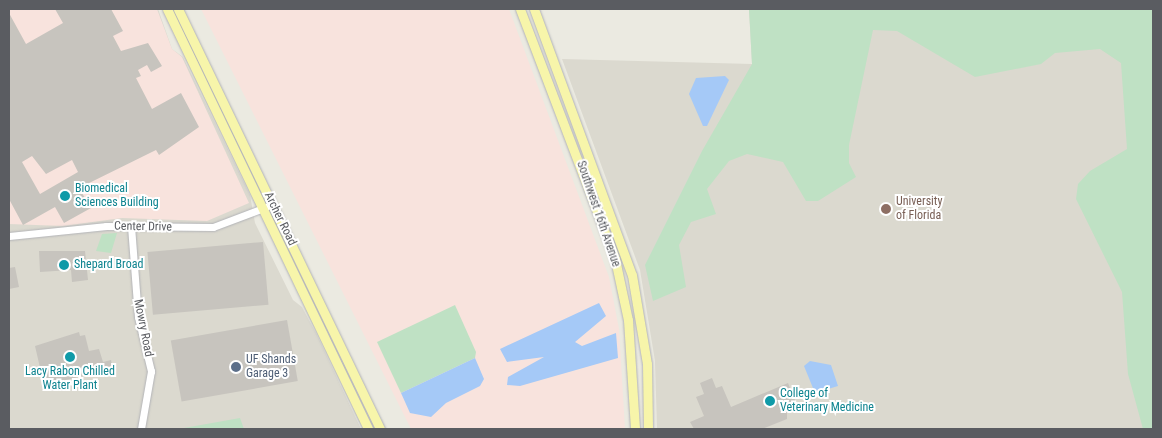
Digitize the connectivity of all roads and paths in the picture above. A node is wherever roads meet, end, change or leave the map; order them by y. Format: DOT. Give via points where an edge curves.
graph roads {
  1 [pos="167,9"];
  2 [pos="178,9"];
  3 [pos="520,9"];
  4 [pos="534,9"];
  5 [pos="268,206"];
  6 [pos="131,226"];
  7 [pos="9,236"];
  8 [pos="141,429"];
  9 [pos="368,429"];
  10 [pos="380,429"];
  11 [pos="635,429"];
  12 [pos="648,429"];
  1 -- 5 [label="main road, Archer Road"];
  2 -- 5 [label="main road, Archer Road"];
  3 -- 11 [label="main road, Southwest 16th Avenue" via="617,267 634,366"];
  4 -- 12 [label="main road, Southwest 16th Avenue" via="632,275 647,364"];
  5 -- 6 [label="street, Center Drive" via="213,227"];
  5 -- 9 [label="main road, Archer Road"];
  5 -- 10 [label="main road, Archer Road"];
  6 -- 7 [label="street, Center Drive"];
  6 -- 8 [label="street, Mowry Road" via="138,317 151,371"];
}
